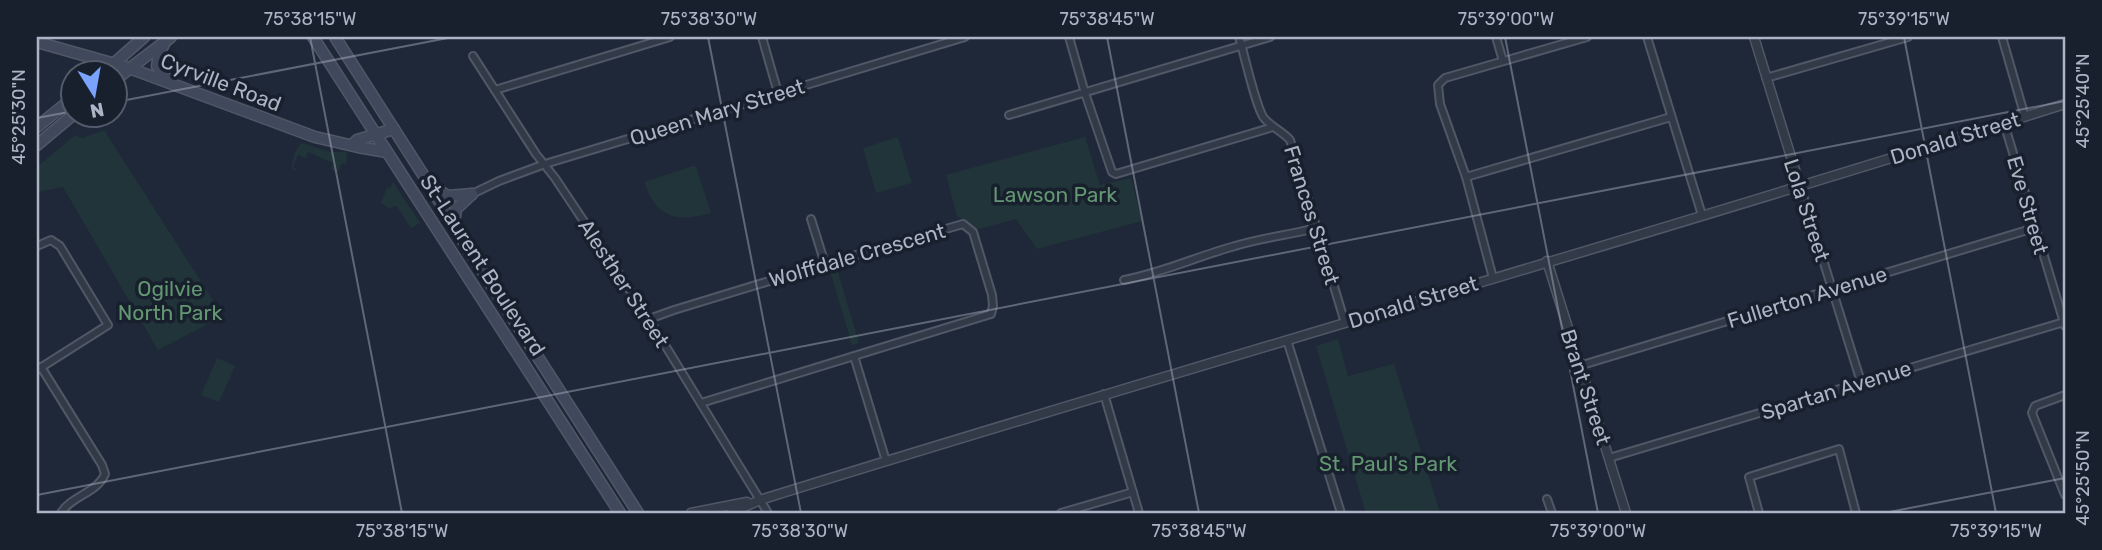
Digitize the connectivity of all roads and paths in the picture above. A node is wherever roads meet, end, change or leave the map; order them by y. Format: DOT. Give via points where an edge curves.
graph roads {
  1 [pos="144,37"];
  2 [pos="313,37"];
  3 [pos="335,37"];
  4 [pos="670,37"];
  5 [pos="762,37"];
  6 [pos="965,37"];
  7 [pos="1069,37"];
  8 [pos="1239,37"];
  9 [pos="1270,37"];
  10 [pos="1496,37"];
  11 [pos="1587,37"];
  12 [pos="1647,37"];
  13 [pos="1754,37"];
  14 [pos="1908,37"];
  15 [pos="2002,37"];
  16 [pos="168,38"];
  17 [pos="42,41"];
  18 [pos="1242,45"];
  19 [pos="473,56"];
  20 [pos="104,60"];
  21 [pos="117,60"];
  22 [pos="1503,61"];
  23 [pos="130,67"];
  24 [pos="130,68"];
  25 [pos="1766,78"];
  26 [pos="171,83"];
  27 [pos="495,90"];
  28 [pos="778,93"];
  29 [pos="1085,93"];
  30 [pos="2065,104"];
  31 [pos="60,108"];
  32 [pos="1009,115"];
  33 [pos="1671,117"];
  34 [pos="2025,117"];
  35 [pos="2004,123"];
  36 [pos="60,126"];
  37 [pos="37,127"];
  38 [pos="1273,127"];
  39 [pos="394,129"];
  40 [pos="377,136"];
  41 [pos="37,145"];
  42 [pos="352,145"];
  43 [pos="387,152"];
  44 [pos="545,164"];
  45 [pos="1465,177"];
  46 [pos="429,184"];
  47 [pos="1800,186"];
  48 [pos="472,194"];
  49 [pos="1702,215"];
  50 [pos="811,219"];
  51 [pos="455,228"];
  52 [pos="1316,228"];
  53 [pos="2034,228"];
  54 [pos="37,246"];
  55 [pos="1547,261"];
  56 [pos="825,264"];
  57 [pos="1493,278"];
  58 [pos="1124,280"];
  59 [pos="1832,289"];
  60 [pos="649,319"];
  61 [pos="1345,323"];
  62 [pos="2065,324"];
  63 [pos="1287,340"];
  64 [pos="854,356"];
  65 [pos="1579,366"];
  66 [pos="39,368"];
  67 [pos="1861,383"];
  68 [pos="1104,394"];
  69 [pos="2065,395"];
  70 [pos="701,403"];
  71 [pos="1609,458"];
  72 [pos="886,461"];
  73 [pos="1133,492"];
  74 [pos="2065,495"];
  75 [pos="1547,499"];
  76 [pos="760,500"];
  77 [pos="61,513"];
  78 [pos="620,513"];
  79 [pos="638,513"];
  80 [pos="691,513"];
  81 [pos="731,513"];
  82 [pos="768,513"];
  83 [pos="1061,513"];
  84 [pos="1139,513"];
  85 [pos="1341,513"];
  86 [pos="1552,513"];
  87 [pos="1626,513"];
  88 [pos="1759,513"];
  89 [pos="1856,513"];
  1 -- 21 [label="main road"];
  2 -- 40 [label="main road, St-Laurent Boulevard"];
  3 -- 39 [label="main road, St-Laurent Boulevard"];
  4 -- 27 [label="street"];
  5 -- 28 [label="street"];
  6 -- 28 [label="street, Queen Mary Street"];
  7 -- 29 [label="street"];
  8 -- 18 [label="street, Frances Street"];
  9 -- 18 [label="street"];
  10 -- 22 [label="street"];
  11 -- 22 [label="street"];
  12 -- 33 [label="street"];
  13 -- 25 [label="street, Lola Street"];
  14 -- 25 [label="street"];
  15 -- 34 [label="street"];
  16 -- 23 [label="main road"];
  16 -- 26 [label="main road" via="156,66"];
  17 -- 20 [label="main road, Cyrville Road"];
  18 -- 29 [label="street"];
  18 -- 38 [label="street, Frances Street" via="1262,116"];
  19 -- 27 [label="street, Alesther Street"];
  22 -- 45 [label="street" via="1445,78 1438,85"];
  24 -- 26 [label="main road, Cyrville Road"];
  25 -- 47 [label="street, Lola Street"];
  26 -- 42 [label="main road, Cyrville Road" via="296,131"];
  27 -- 44 [label="street, Alesther Street"];
  28 -- 44 [label="street, Queen Mary Street"];
  29 -- 32 [label="street"];
  29 -- 38 [label="street" via="1116,174"];
  30 -- 34 [label="street, Donald Street"];
  31 -- 37 [label="main road"];
  33 -- 45 [label="street"];
  33 -- 49 [label="street"];
  34 -- 35 [label="street, Donald Street"];
  35 -- 47 [label="street, Donald Street"];
  35 -- 53 [label="street, Eve Street"];
  36 -- 41 [label="main road"];
  38 -- 52 [label="street, Frances Street" via="1290,139"];
  39 -- 40 [label="main road"];
  39 -- 46 [label="main road, St-Laurent Boulevard"];
  40 -- 42 [label="main road"];
  40 -- 43 [label="main road, St-Laurent Boulevard"];
  42 -- 43 [label="main road, Cyrville Road"];
  43 -- 78 [label="main road, St-Laurent Boulevard"];
  44 -- 48 [label="street, Queen Mary Street"];
  44 -- 60 [label="street, Alesther Street"];
  45 -- 57 [label="street"];
  46 -- 48 [label="main road" via="444,195"];
  46 -- 51 [label="main road, St-Laurent Boulevard"];
  47 -- 49 [label="street, Donald Street"];
  47 -- 59 [label="street, Lola Street"];
  48 -- 51 [label="main road" via="456,209"];
  49 -- 55 [label="street, Donald Street"];
  50 -- 56 [label="street"];
  51 -- 79 [label="main road, St-Laurent Boulevard"];
  52 -- 58 [label="street" via="1237,245"];
  52 -- 61 [label="street, Frances Street"];
  53 -- 59 [label="street, Fullerton Avenue"];
  53 -- 62 [label="street, Eve Street"];
  54 -- 66 [label="street" via="51,240 60,246 108,325"];
  55 -- 57 [label="street, Donald Street"];
  55 -- 65 [label="street, Brant Street"];
  56 -- 60 [label="street, Wolffdale Crescent"];
  56 -- 64 [label="street, Wolffdale Crescent" via="963,224 973,232 992,295 990,314"];
  57 -- 61 [label="street, Donald Street"];
  59 -- 65 [label="street, Fullerton Avenue"];
  59 -- 67 [label="street, Lola Street"];
  60 -- 70 [label="street, Alesther Street"];
  61 -- 63 [label="street, Donald Street"];
  62 -- 67 [label="street, Spartan Avenue"];
  63 -- 68 [label="street, Donald Street"];
  63 -- 85 [label="street"];
  64 -- 70 [label="street, Wolffdale Crescent"];
  64 -- 72 [label="street"];
  65 -- 71 [label="street, Brant Street"];
  66 -- 77 [label="street" via="105,474 102,482"];
  67 -- 71 [label="street, Spartan Avenue"];
  68 -- 72 [label="street, Donald Street"];
  68 -- 73 [label="street"];
  69 -- 74 [label="street" via="2035,406 2032,413"];
  70 -- 76 [label="street, Alesther Street"];
  71 -- 87 [label="street, Brant Street"];
  72 -- 76 [label="street, Donald Street"];
  73 -- 83 [label="street"];
  73 -- 84 [label="street"];
  75 -- 86 [label="street"];
  76 -- 80 [label="street, Donald Street"];
  76 -- 81 [label="street, Donald Street"];
  76 -- 82 [label="street, Alesther Street"];
  88 -- 89 [label="street" via="1749,477 1839,449"];
}
